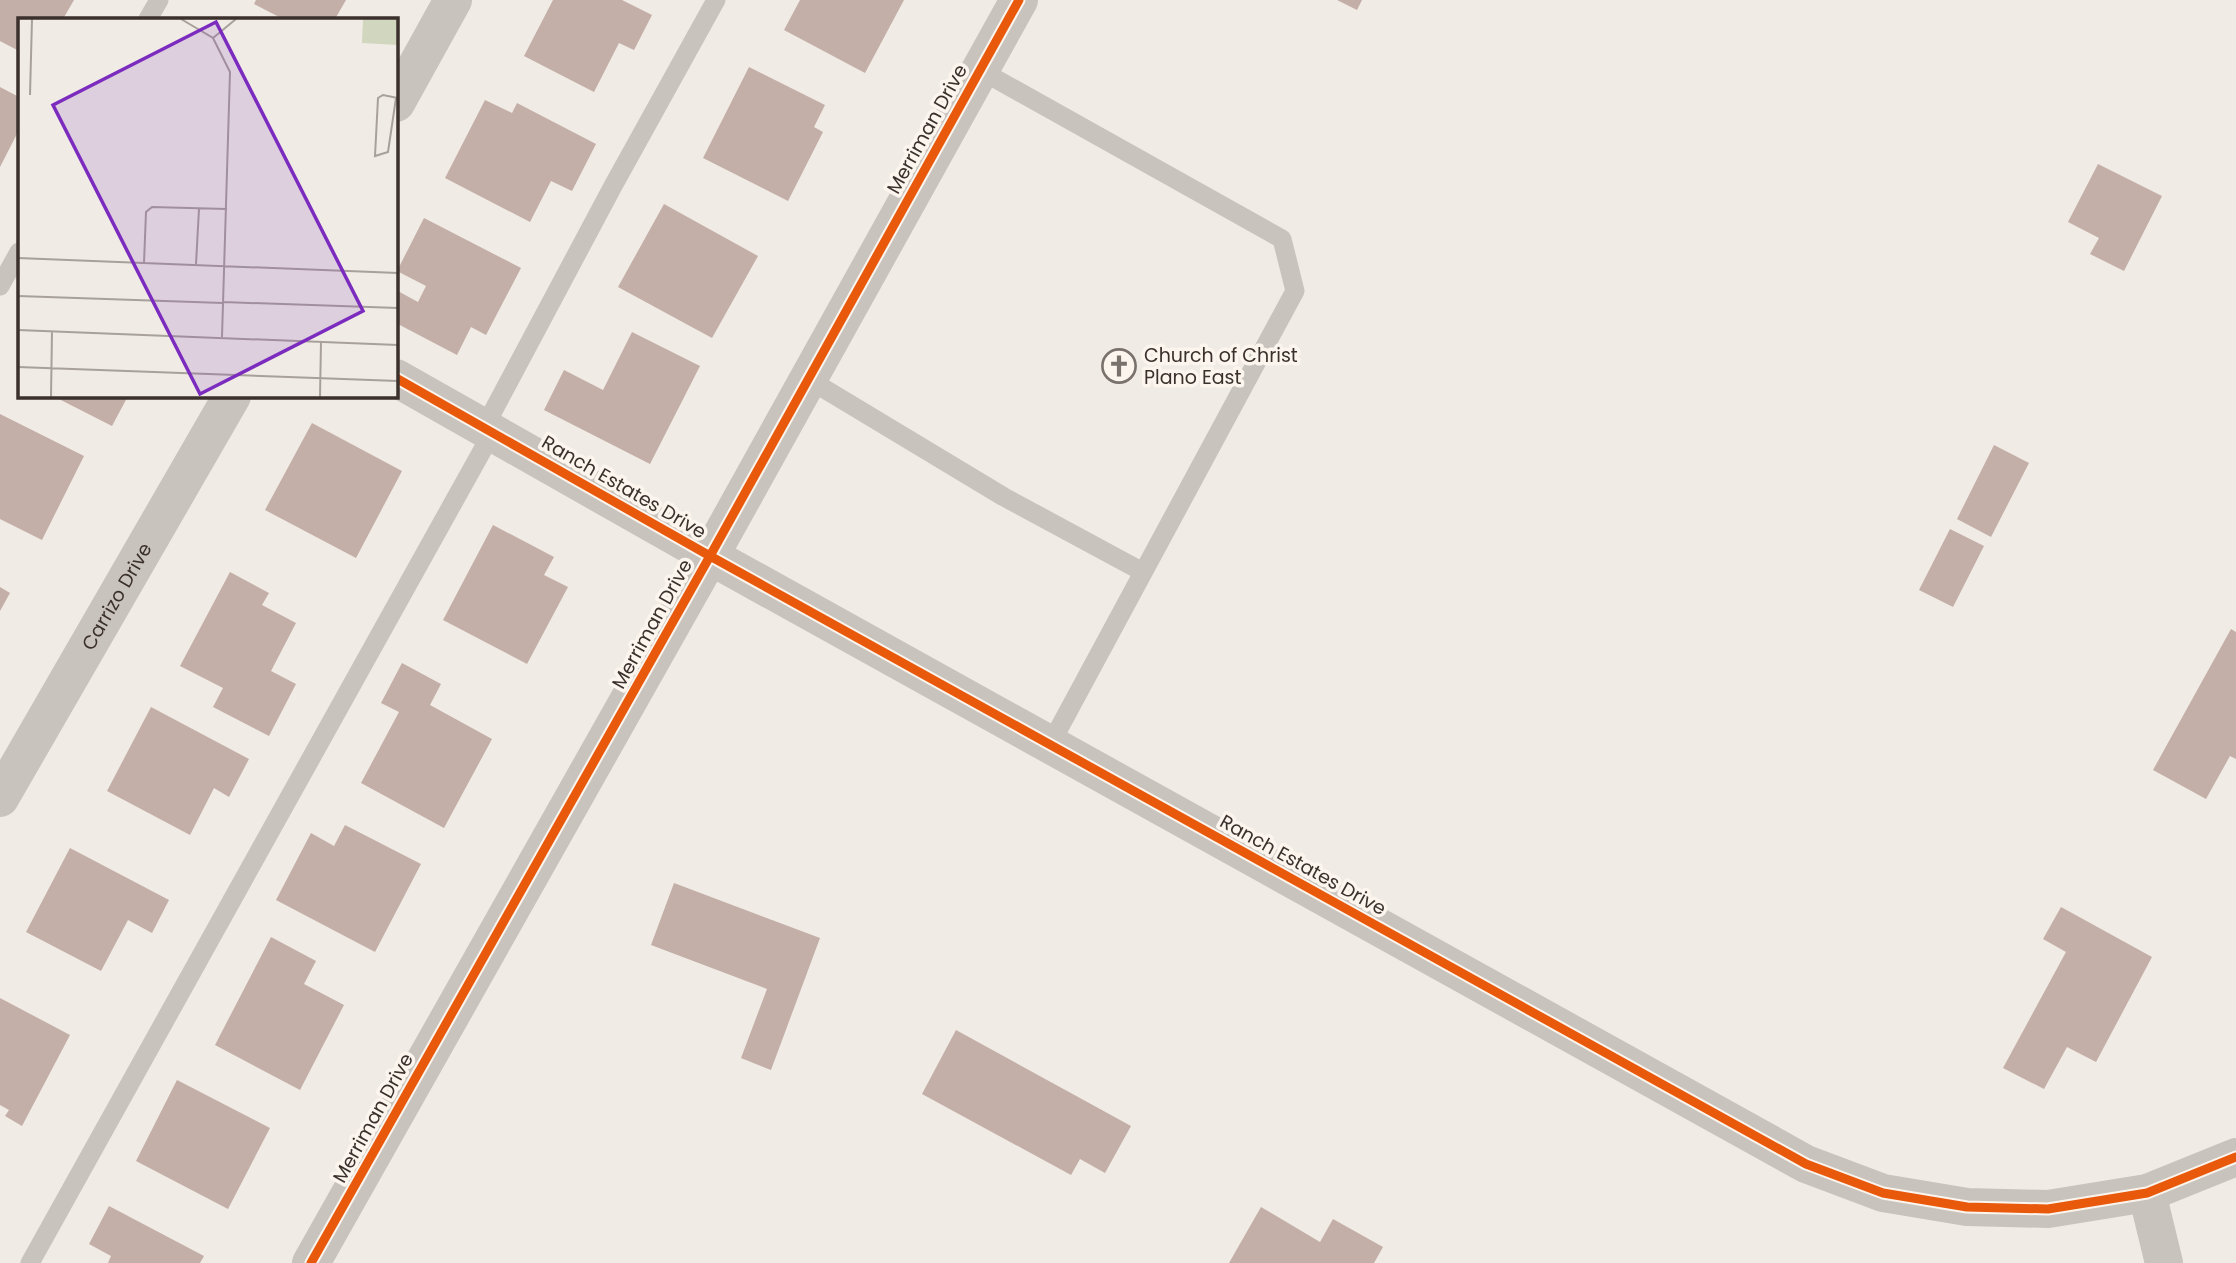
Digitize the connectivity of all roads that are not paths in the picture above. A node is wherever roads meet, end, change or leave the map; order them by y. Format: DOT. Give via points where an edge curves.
graph roads {
  1 [pos="159,0"];
  2 [pos="453,0"];
  3 [pos="716,0"];
  4 [pos="1019,0"];
  5 [pos="149,18"];
  6 [pos="980,70"];
  7 [pos="397,101"];
  8 [pos="18,254"];
  9 [pos="0,286"];
  10 [pos="397,379"];
  11 [pos="808,379"];
  12 [pos="231,397"];
  13 [pos="488,430"];
  14 [pos="710,556"];
  15 [pos="1143,572"];
  16 [pos="1050,745"];
  17 [pos="0,797"];
  18 [pos="2236,1157"];
  19 [pos="2147,1193"];
  20 [pos="30,1263"];
  21 [pos="311,1263"];
  22 [pos="2164,1263"];
  1 -- 5 [label="lane"];
  2 -- 7 [label="street"];
  3 -- 13 [label="lane" via="613,186"];
  4 -- 6 [label="street, Merriman Drive"];
  6 -- 11 [label="street, Merriman Drive"];
  6 -- 15 [label="lane" via="1282,239 1295,291"];
  8 -- 9 [label="lane"];
  10 -- 13 [label="street, Ranch Estates Drive"];
  11 -- 14 [label="street, Merriman Drive"];
  11 -- 15 [label="lane" via="1004,497"];
  12 -- 17 [label="street, Carrizo Drive"];
  13 -- 14 [label="street, Ranch Estates Drive"];
  13 -- 20 [label="lane"];
  14 -- 16 [label="street, Ranch Estates Drive"];
  14 -- 21 [label="street, Merriman Drive"];
  15 -- 16 [label="lane"];
  16 -- 19 [label="street, Ranch Estates Drive" via="1806,1164 1883,1193 1967,1208 2048,1209"];
  18 -- 19 [label="street, Ranch Estates Drive"];
  19 -- 22 [label="street"];
}
